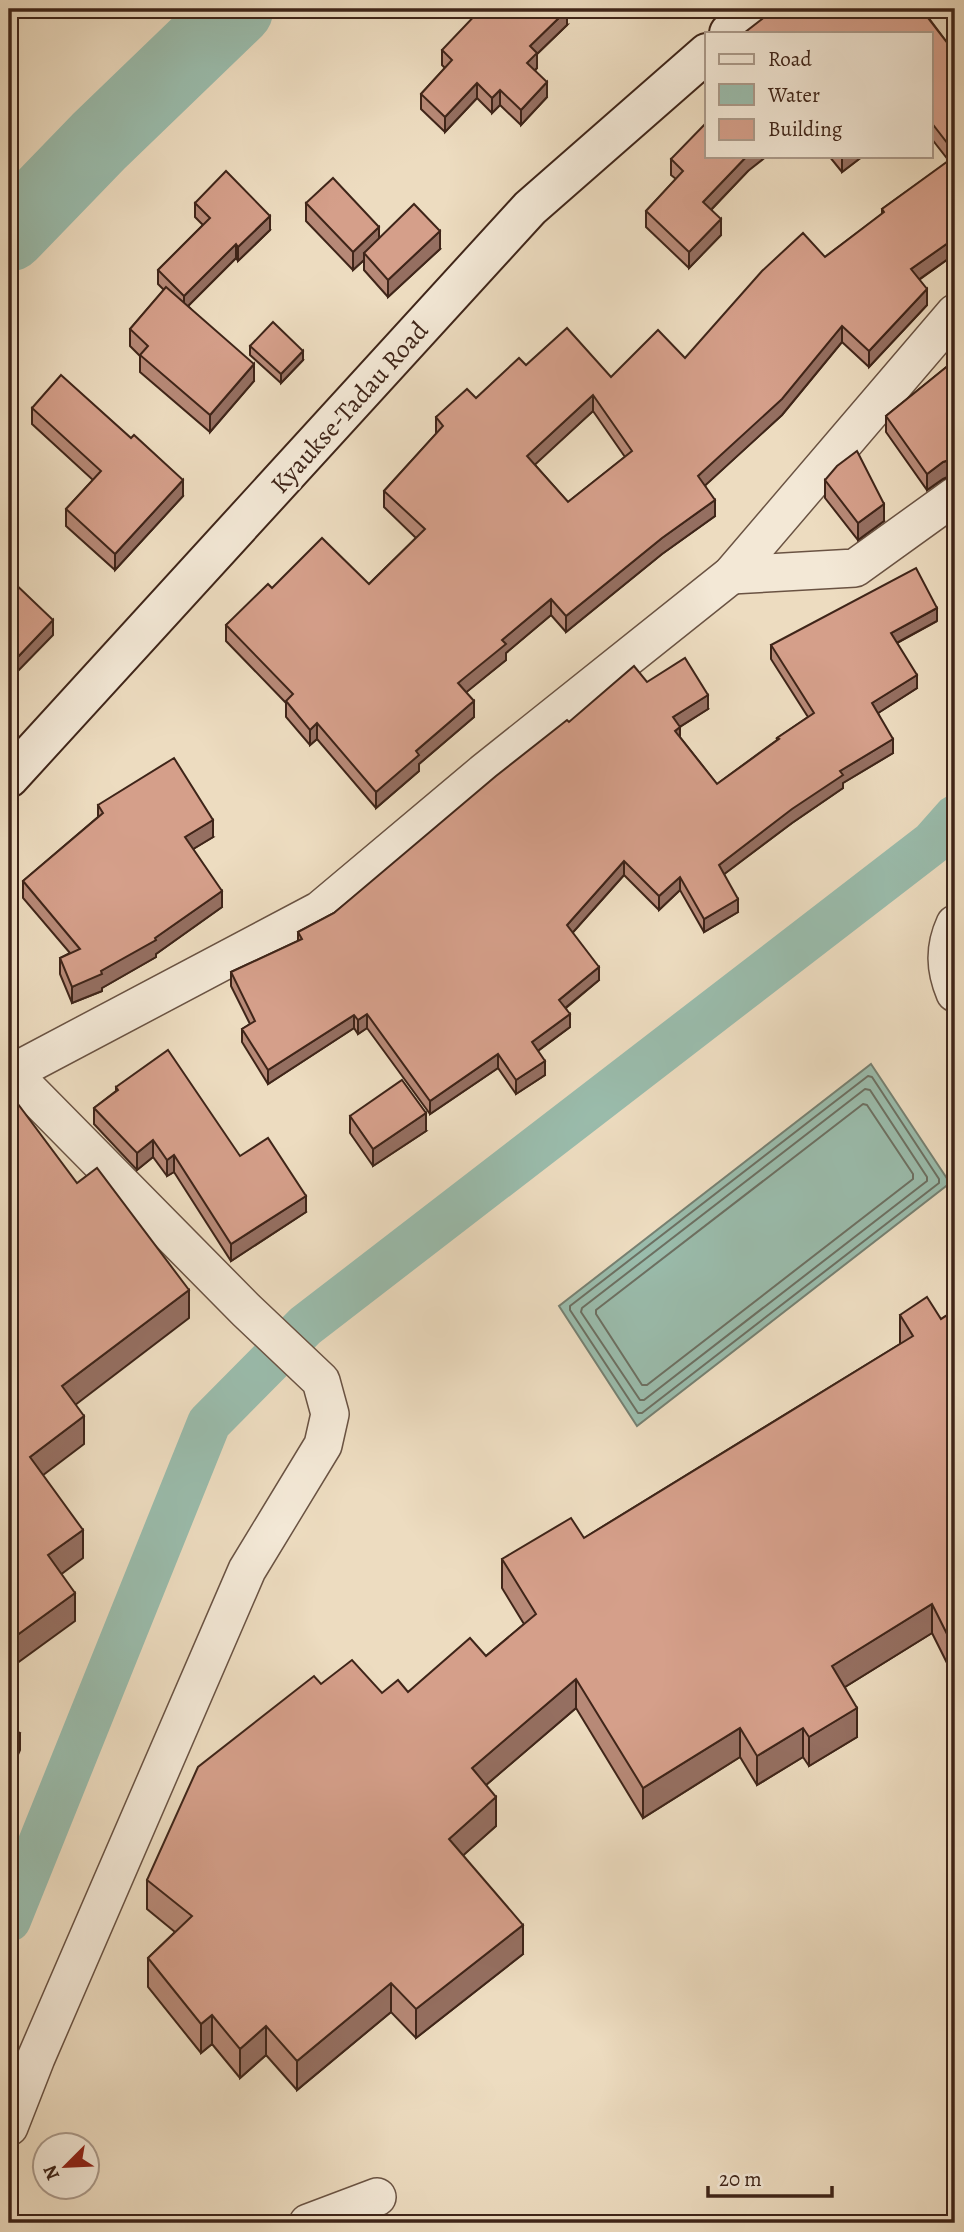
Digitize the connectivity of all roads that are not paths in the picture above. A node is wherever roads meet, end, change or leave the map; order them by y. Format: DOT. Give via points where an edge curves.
graph roads {
  1 [pos="757,9"];
  2 [pos="730,32"];
  3 [pos="705,55"];
  4 [pos="955,313"];
  5 [pos="955,496"];
  6 [pos="731,575"];
  7 [pos="9,778"];
  8 [pos="955,924"];
  9 [pos="955,993"];
  10 [pos="10,1071"];
  11 [pos="9,2127"];
  12 [pos="377,2197"];
  13 [pos="308,2223"];
  1 -- 2 [label="main road"];
  3 -- 7 [label="main road, Kyaukse-Tadau Road" via="530,208"];
  4 -- 6 [label="street"];
  5 -- 6 [label="street" via="855,568"];
  6 -- 10 [label="street" via="320,910"];
  8 -- 9 [label="street" via="946,959"];
  10 -- 11 [label="street" via="321,1381 330,1414 323,1445 247,1570"];
  12 -- 13 [label="street"];
}
